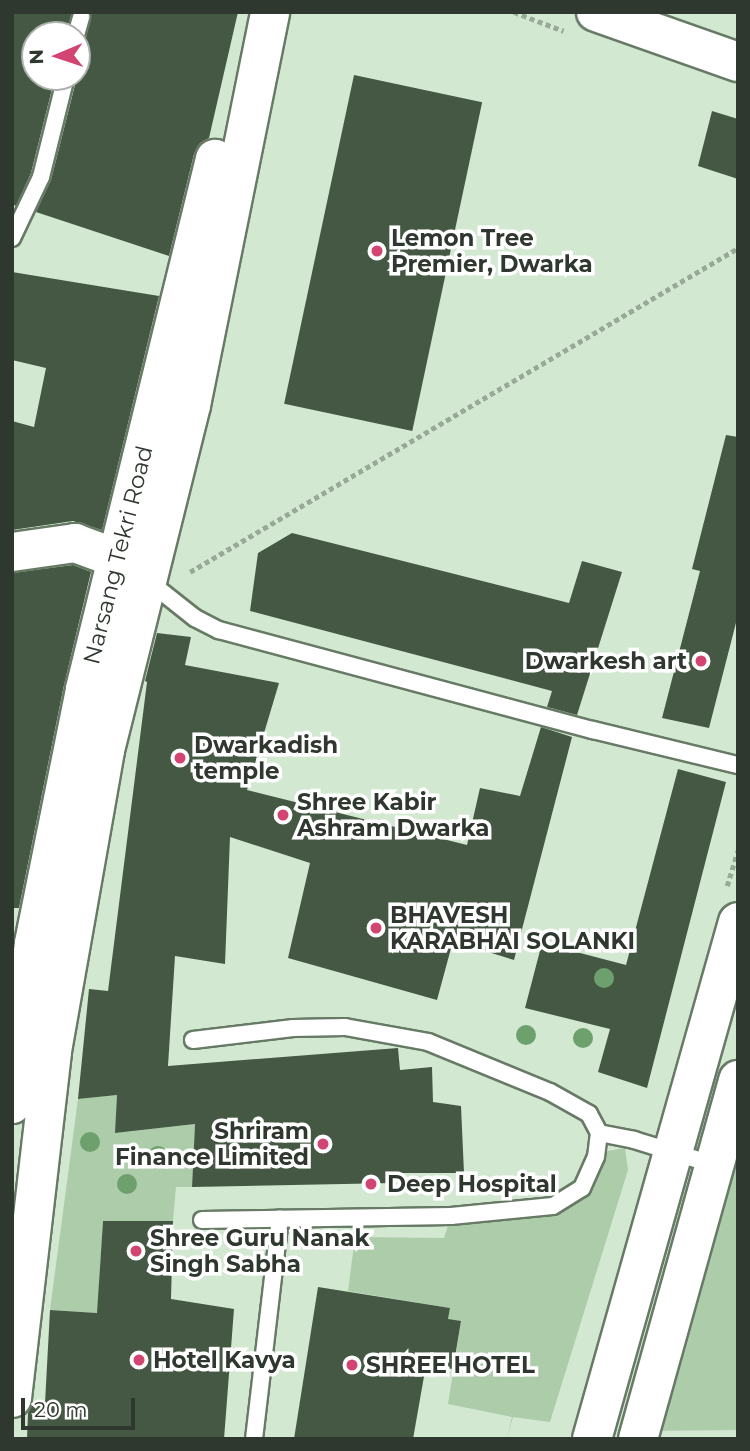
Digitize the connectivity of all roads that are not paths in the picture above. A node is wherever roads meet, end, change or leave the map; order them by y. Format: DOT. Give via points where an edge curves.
graph roads {
  1 [pos="251,12"];
  2 [pos="270,12"];
  3 [pos="596,12"];
  4 [pos="81,17"];
  5 [pos="80,21"];
  6 [pos="738,62"];
  7 [pos="62,91"];
  8 [pos="12,238"];
  9 [pos="12,552"];
  10 [pos="132,569"];
  11 [pos="738,765"];
  12 [pos="738,922"];
  13 [pos="193,1040"];
  14 [pos="738,1080"];
  15 [pos="12,1104"];
  16 [pos="599,1133"];
  17 [pos="674,1152"];
  18 [pos="715,1166"];
  19 [pos="280,1219"];
  20 [pos="202,1220"];
  21 [pos="12,1398"];
  22 [pos="254,1439"];
  23 [pos="592,1439"];
  24 [pos="638,1439"];
  1 -- 10 [label="main road, Narsang Tekri Road"];
  2 -- 10 [label="main road" via="191,405"];
  3 -- 6 [label="main road"];
  4 -- 5 [label="lane"];
  7 -- 8 [label="lane" via="41,177"];
  9 -- 10 [label="main road" via="75,543"];
  10 -- 11 [label="lane" via="219,631"];
  10 -- 15 [label="main road, Narsang Tekri Road" via="85,689 34,943"];
  10 -- 21 [label="main road, Narsang Tekri Road" via="52,1051"];
  12 -- 17 [label="main road"];
  13 -- 16 [label="lane" via="345,1027 428,1042 550,1092 589,1114"];
  14 -- 18 [label="main road"];
  16 -- 17 [label="lane"];
  16 -- 19 [label="lane" via="596,1157 582,1188 553,1206 451,1216"];
  17 -- 18 [label="lane"];
  17 -- 23 [label="main road"];
  18 -- 24 [label="main road"];
  19 -- 20 [label="lane"];
  19 -- 22 [label="lane"];
}
